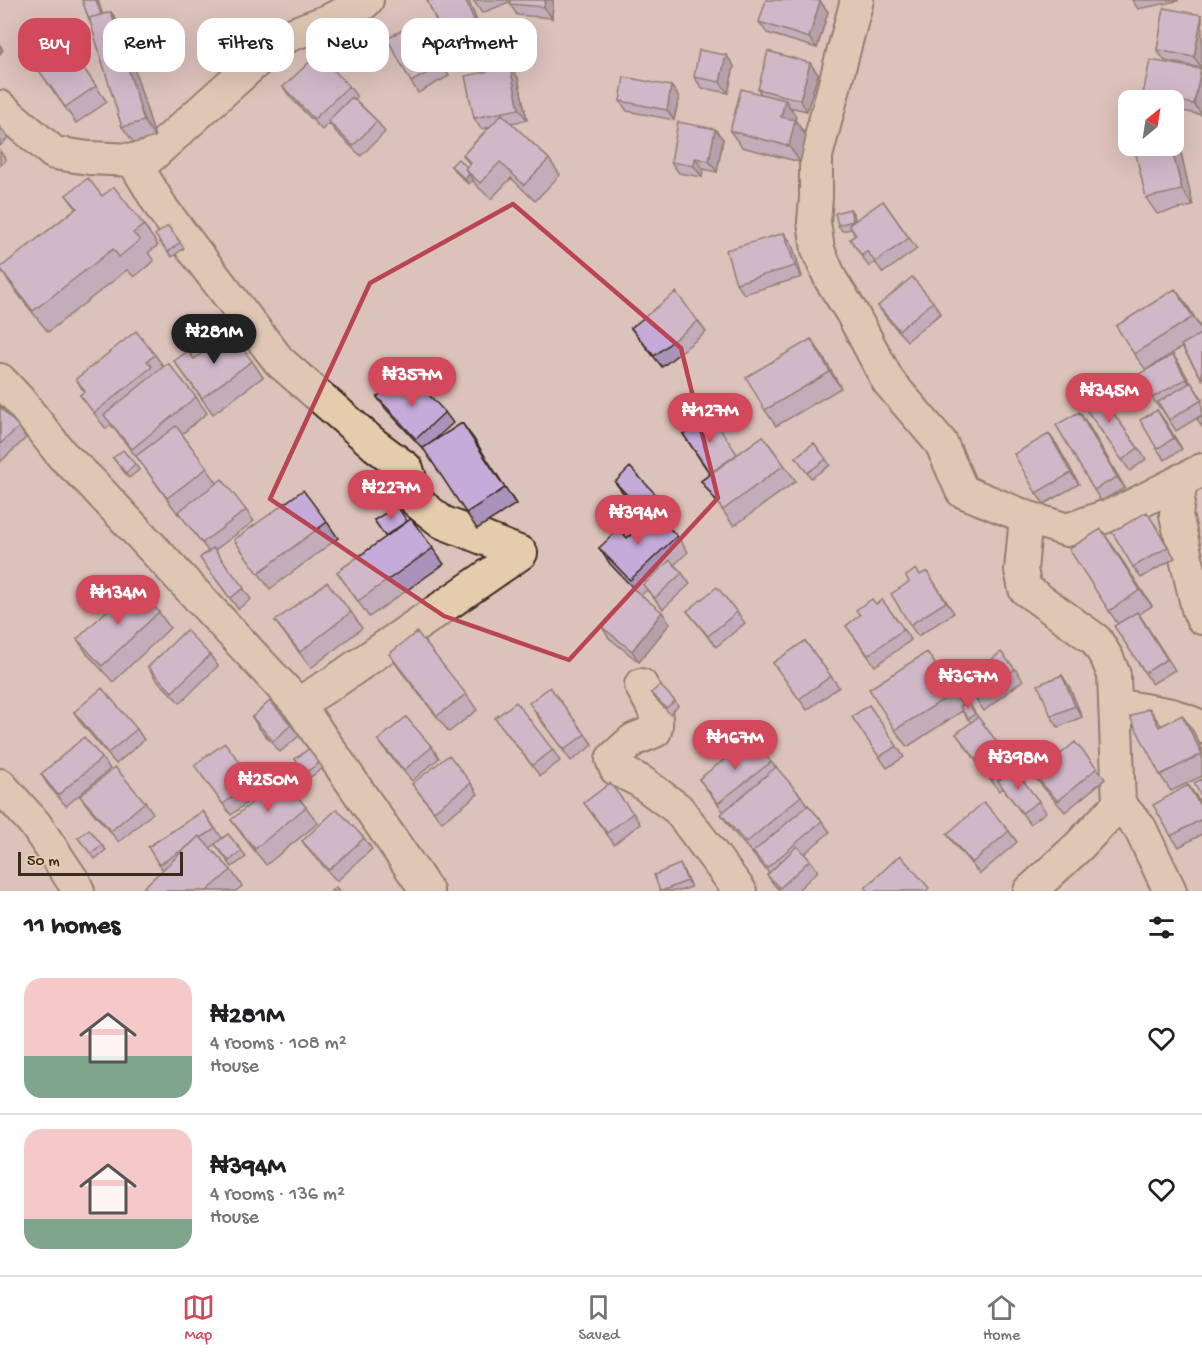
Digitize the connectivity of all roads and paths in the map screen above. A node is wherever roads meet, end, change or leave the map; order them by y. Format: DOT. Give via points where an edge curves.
graph roads {
  1 [pos="367,0"];
  2 [pos="857,0"];
  3 [pos="0,107"];
  4 [pos="133,160"];
  5 [pos="0,380"];
  6 [pos="1192,475"];
  7 [pos="1026,517"];
  8 [pos="1202,618"];
  9 [pos="641,685"];
  10 [pos="298,704"];
  11 [pos="1115,705"];
  12 [pos="1202,727"];
  13 [pos="0,785"];
  14 [pos="1119,804"];
  15 [pos="78,891"];
  16 [pos="427,891"];
  17 [pos="740,891"];
  18 [pos="1030,891"];
  19 [pos="1170,891"];
  1 -- 4 [label="street" via="330,21 282,38 150,157"];
  2 -- 7 [label="street" via="816,156 814,222 818,250 888,381 940,443 962,491"];
  3 -- 4 [label="street" via="54,153"];
  4 -- 10 [label="street" via="163,210 279,361 407,469 417,502 442,522 521,554"];
  5 -- 10 [label="street" via="62,455"];
  6 -- 7 [label="street" via="1124,510 1067,530"];
  6 -- 8 [label="street" via="1176,515"];
  7 -- 11 [label="street" via="1021,570 1025,589 1096,640 1114,675"];
  9 -- 17 [label="street" via="657,715 655,731 633,740 612,759 616,769 678,809"];
  10 -- 16 [label="street"];
  11 -- 12 [label="street" via="1172,715"];
  11 -- 14 [label="street"];
  13 -- 15 [label="street" via="35,824"];
  14 -- 18 [label="street"];
  14 -- 19 [label="street" via="1140,828"];
}
